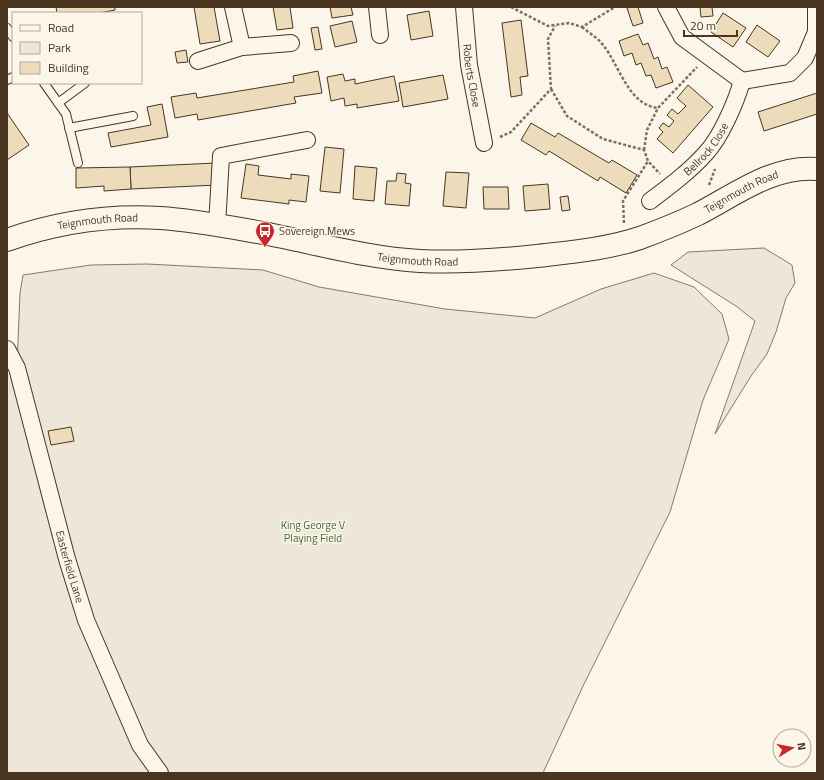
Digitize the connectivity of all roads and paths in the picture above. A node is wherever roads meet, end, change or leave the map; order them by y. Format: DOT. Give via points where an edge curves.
graph roads {
  1 [pos="233,7"];
  2 [pos="377,7"];
  3 [pos="464,7"];
  4 [pos="511,7"];
  5 [pos="615,7"];
  6 [pos="666,7"];
  7 [pos="816,7"];
  8 [pos="555,26"];
  9 [pos="582,27"];
  10 [pos="380,35"];
  11 [pos="291,43"];
  12 [pos="242,47"];
  13 [pos="706,56"];
  14 [pos="198,61"];
  15 [pos="742,81"];
  16 [pos="45,84"];
  17 [pos="83,84"];
  18 [pos="551,89"];
  19 [pos="58,102"];
  20 [pos="658,108"];
  21 [pos="133,116"];
  22 [pos="70,128"];
  23 [pos="307,140"];
  24 [pos="484,143"];
  25 [pos="644,150"];
  26 [pos="648,161"];
  27 [pos="78,163"];
  28 [pos="817,169"];
  29 [pos="671,186"];
  30 [pos="623,201"];
  31 [pos="650,202"];
  32 [pos="217,226"];
  33 [pos="7,240"];
  34 [pos="7,349"];
  35 [pos="160,773"];
  1 -- 12 [label="street"];
  2 -- 10 [label="street"];
  3 -- 24 [label="street, Roberts Close" via="469,65"];
  4 -- 8 [label="path" via="548,26"];
  5 -- 9 [label="path"];
  6 -- 13 [label="street" via="682,37"];
  7 -- 15 [label="street" via="816,32 805,58 790,72"];
  8 -- 9 [label="path" via="568,23"];
  8 -- 18 [label="path" via="548,39"];
  9 -- 20 [label="path" via="603,45 623,80 640,100 650,107"];
  11 -- 12 [label="street"];
  12 -- 14 [label="street"];
  13 -- 15 [label="street"];
  13 -- 20 [label="path"];
  15 -- 29 [label="street, Bellrock Close" via="736,102 707,152"];
  16 -- 19 [label="lane"];
  17 -- 19 [label="lane"];
  18 -- 24 [label="path" via="511,132"];
  18 -- 25 [label="path" via="567,116 597,136"];
  19 -- 22 [label="lane" via="66,114"];
  20 -- 25 [label="path" via="647,130"];
  21 -- 22 [label="lane"];
  22 -- 27 [label="lane"];
  23 -- 32 [label="street" via="221,156"];
  25 -- 26 [label="path"];
  26 -- 29 [label="path"];
  26 -- 30 [label="path"];
  28 -- 32 [label="main road, Teignmouth Road" via="786,170 773,175 696,215 639,238 536,256 420,261"];
  29 -- 31 [label="street, Bellrock Close"];
  32 -- 33 [label="main road, Teignmouth Road" via="159,218 83,221"];
  34 -- 35 [label="street, Easterfield Lane" via="17,368 67,559 86,620 140,745"];
}
